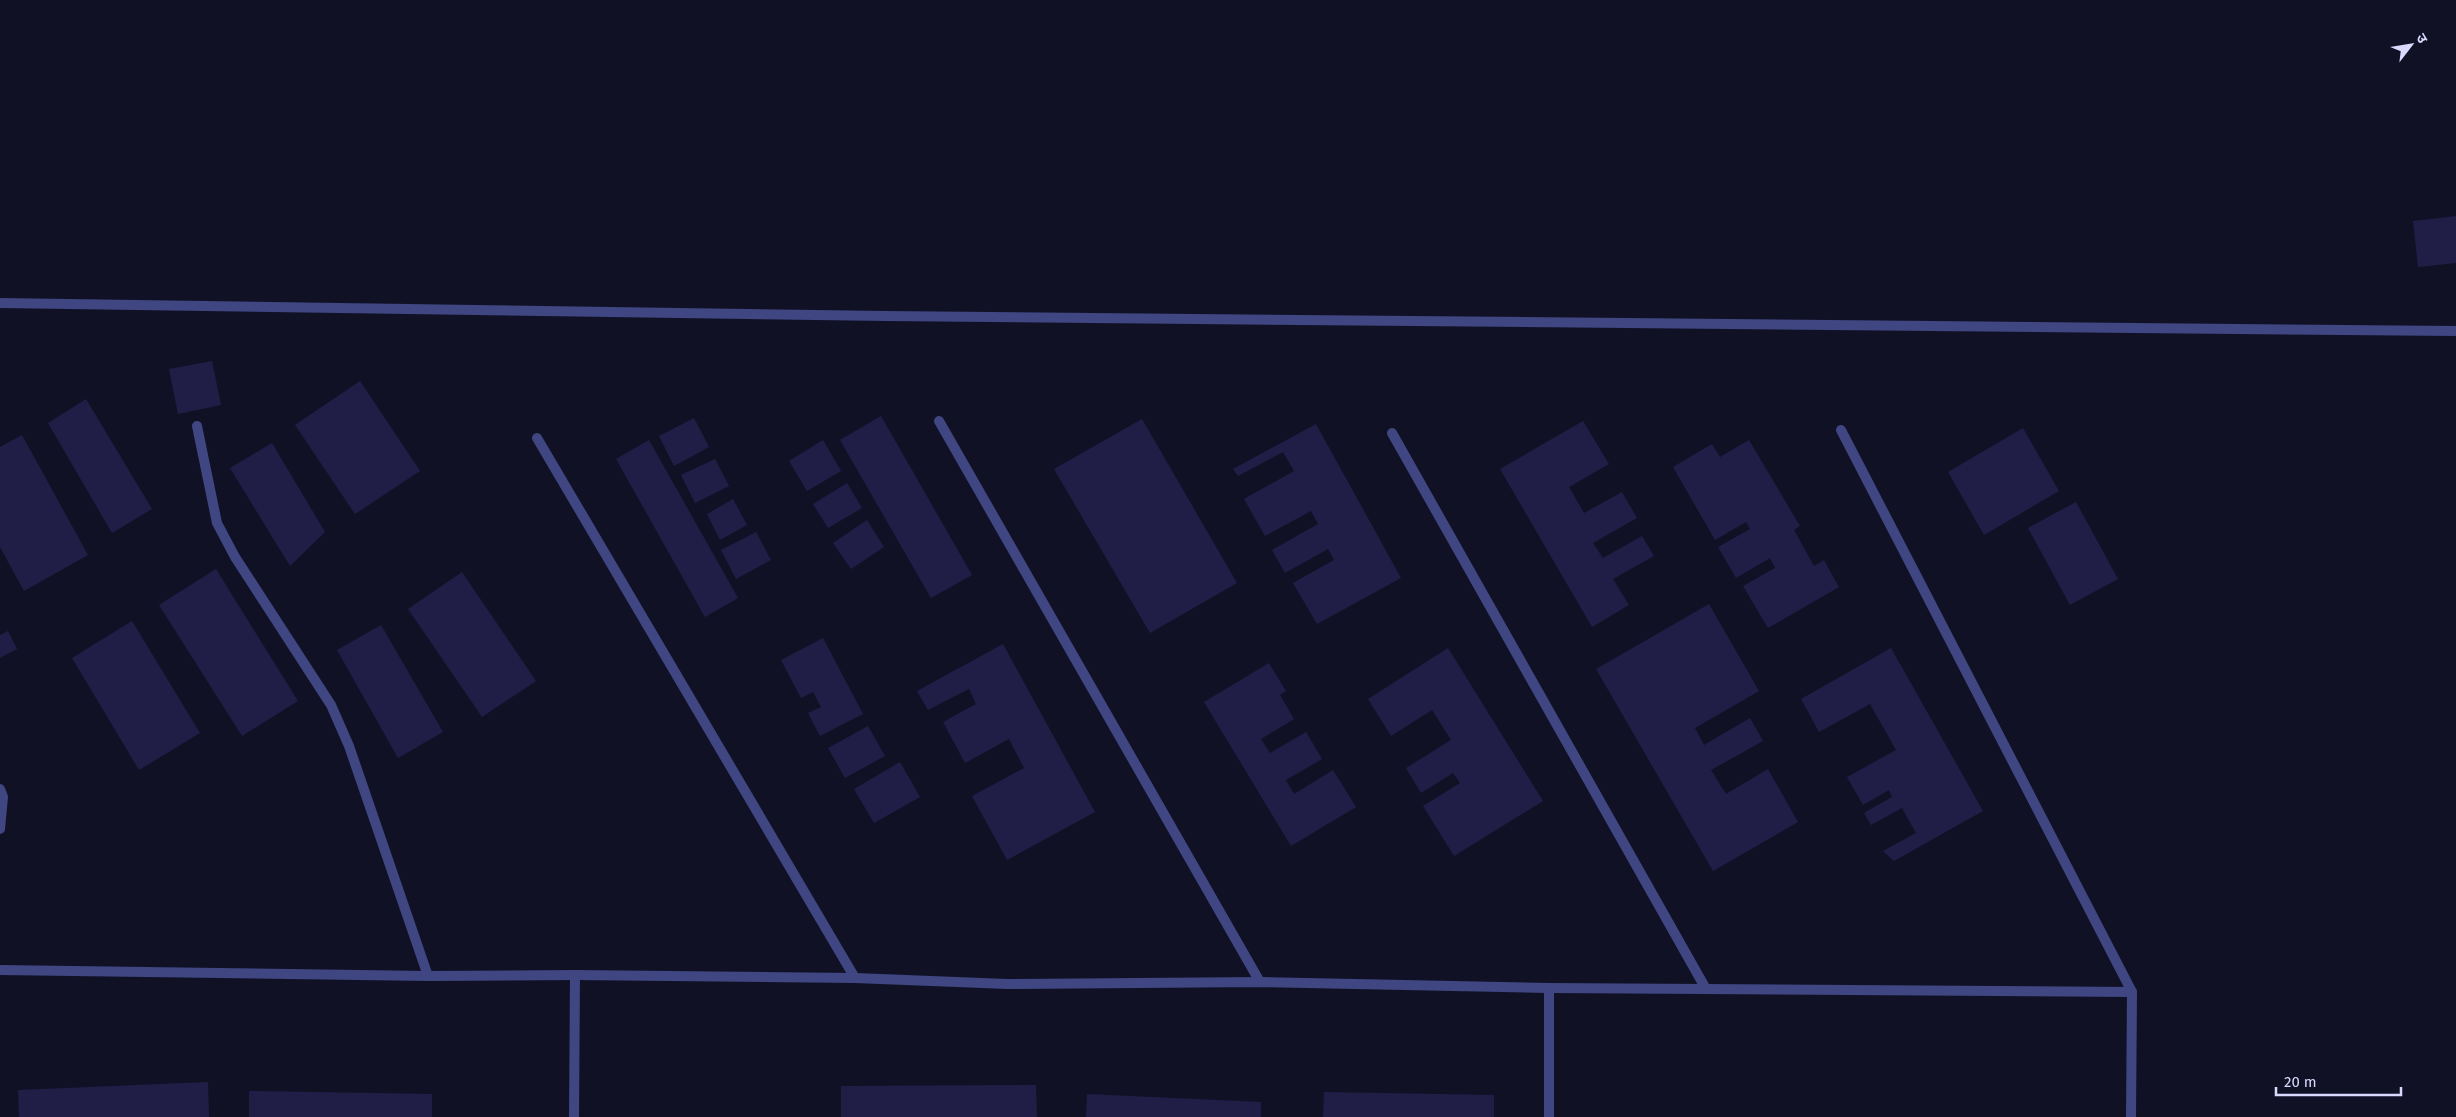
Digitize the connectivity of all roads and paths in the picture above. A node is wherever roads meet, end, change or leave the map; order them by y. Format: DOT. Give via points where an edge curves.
graph roads {
  1 [pos="0,303"];
  2 [pos="2456,331"];
  3 [pos="939,421"];
  4 [pos="197,426"];
  5 [pos="1841,430"];
  6 [pos="1392,433"];
  7 [pos="537,438"];
  8 [pos="0,789"];
  9 [pos="0,829"];
  10 [pos="0,970"];
  11 [pos="575,974"];
  12 [pos="428,976"];
  13 [pos="855,978"];
  14 [pos="1260,982"];
  15 [pos="1549,988"];
  16 [pos="1706,989"];
  17 [pos="2132,992"];
  18 [pos="574,1117"];
  19 [pos="1549,1117"];
  20 [pos="2131,1117"];
  1 -- 2 [label="street" via="905,316"];
  3 -- 14 [label="street"];
  4 -- 12 [label="street" via="217,523 235,557 331,705 349,746"];
  5 -- 17 [label="street"];
  6 -- 16 [label="street"];
  7 -- 13 [label="street"];
  8 -- 9 [label="street" via="3,797"];
  10 -- 12 [label="street"];
  11 -- 12 [label="street"];
  11 -- 13 [label="street"];
  11 -- 18 [label="street"];
  13 -- 14 [label="street" via="1007,984"];
  14 -- 15 [label="street"];
  15 -- 16 [label="street"];
  15 -- 19 [label="street"];
  16 -- 17 [label="street"];
  17 -- 20 [label="street"];
}
